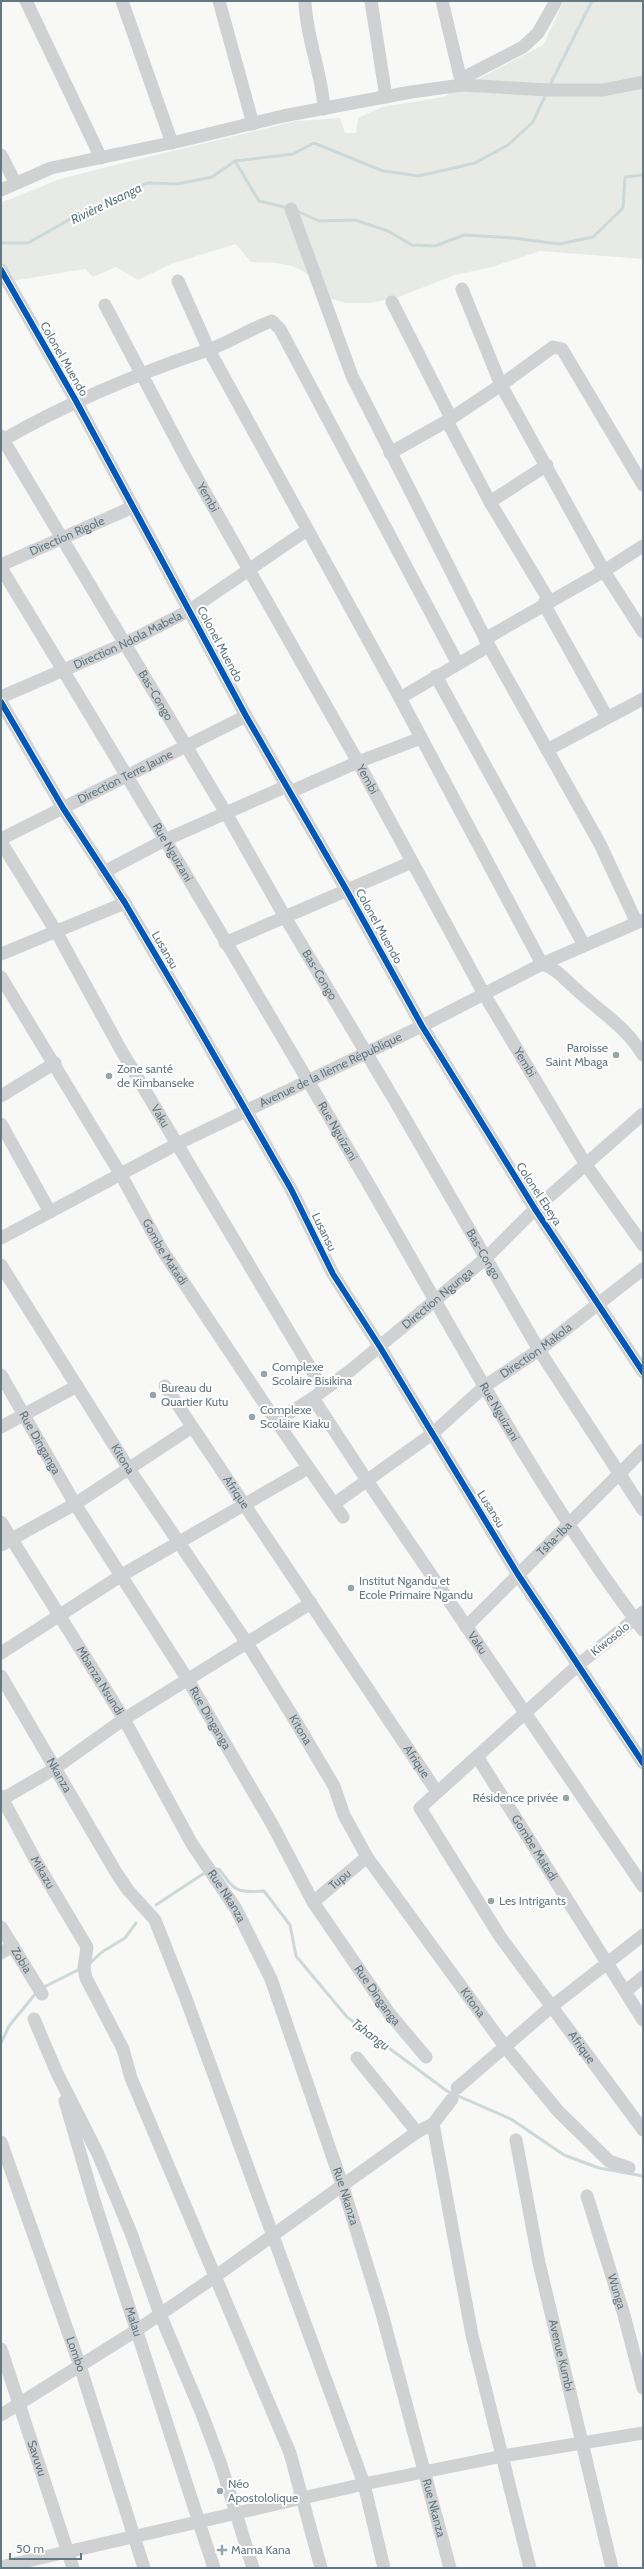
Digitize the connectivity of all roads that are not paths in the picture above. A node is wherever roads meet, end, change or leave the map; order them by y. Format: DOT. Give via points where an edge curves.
graph roads {
  1 [pos="26,1"];
  2 [pos="122,1"];
  3 [pos="219,1"];
  4 [pos="305,1"];
  5 [pos="371,1"];
  6 [pos="442,1"];
  7 [pos="556,1"];
  8 [pos="462,82"];
  9 [pos="643,82"];
  10 [pos="386,97"];
  11 [pos="324,109"];
  12 [pos="253,124"];
  13 [pos="172,143"];
  14 [pos="1,155"];
  15 [pos="101,158"];
  16 [pos="15,182"];
  17 [pos="1,190"];
  18 [pos="291,209"];
  19 [pos="1,270"];
  20 [pos="178,281"];
  21 [pos="462,289"];
  22 [pos="392,302"];
  23 [pos="105,305"];
  24 [pos="209,350"];
  25 [pos="143,374"];
  26 [pos="501,385"];
  27 [pos="76,401"];
  28 [pos="449,419"];
  29 [pos="2,439"];
  30 [pos="390,453"];
  31 [pos="547,466"];
  32 [pos="643,485"];
  33 [pos="490,502"];
  34 [pos="133,507"];
  35 [pos="307,530"];
  36 [pos="61,537"];
  37 [pos="643,546"];
  38 [pos="1,566"];
  39 [pos="249,571"];
  40 [pos="604,571"];
  41 [pos="544,604"];
  42 [pos="190,610"];
  43 [pos="643,632"];
  44 [pos="487,642"];
  45 [pos="124,644"];
  46 [pos="458,664"];
  47 [pos="64,671"];
  48 [pos="436,676"];
  49 [pos="1,697"];
  50 [pos="400,698"];
  51 [pos="643,699"];
  52 [pos="1,702"];
  53 [pos="246,716"];
  54 [pos="607,717"];
  55 [pos="421,738"];
  56 [pos="184,746"];
  57 [pos="547,750"];
  58 [pos="358,762"];
  59 [pos="125,776"];
  60 [pos="288,789"];
  61 [pos="64,808"];
  62 [pos="226,813"];
  63 [pos="1,840"];
  64 [pos="165,840"];
  65 [pos="412,862"];
  66 [pos="104,872"];
  67 [pos="347,891"];
  68 [pos="124,903"];
  69 [pos="284,917"];
  70 [pos="642,920"];
  71 [pos="57,933"];
  72 [pos="225,943"];
  73 [pos="584,945"];
  74 [pos="1,954"];
  75 [pos="542,964"];
  76 [pos="1,978"];
  77 [pos="484,994"];
  78 [pos="422,1026"];
  79 [pos="366,1052"];
  80 [pos="643,1055"];
  81 [pos="55,1063"];
  82 [pos="309,1081"];
  83 [pos="1,1096"];
  84 [pos="244,1111"];
  85 [pos="642,1119"];
  86 [pos="1,1124"];
  87 [pos="177,1144"];
  88 [pos="586,1165"];
  89 [pos="121,1175"];
  90 [pos="535,1209"];
  91 [pos="50,1212"];
  92 [pos="1,1238"];
  93 [pos="643,1245"];
  94 [pos="486,1258"];
  95 [pos="1,1265"];
  96 [pos="643,1269"];
  97 [pos="435,1298"];
  98 [pos="598,1304"];
  99 [pos="380,1347"];
  100 [pos="539,1350"];
  101 [pos="643,1372"];
  102 [pos="1,1375"];
  103 [pos="76,1386"];
  104 [pos="165,1386"];
  105 [pos="485,1386"];
  106 [pos="318,1394"];
  107 [pos="23,1415"];
  108 [pos="276,1421"];
  109 [pos="192,1427"];
  110 [pos="1,1428"];
  111 [pos="432,1434"];
  112 [pos="643,1450"];
  113 [pos="308,1468"];
  114 [pos="129,1469"];
  115 [pos="620,1475"];
  116 [pos="368,1482"];
  117 [pos="75,1504"];
  118 [pos="334,1504"];
  119 [pos="244,1506"];
  120 [pos="643,1510"];
  121 [pos="343,1517"];
  122 [pos="1,1522"];
  123 [pos="570,1525"];
  124 [pos="6,1542"];
  125 [pos="180,1542"];
  126 [pos="517,1574"];
  127 [pos="122,1575"];
  128 [pos="311,1603"];
  129 [pos="58,1615"];
  130 [pos="640,1620"];
  131 [pos="466,1627"];
  132 [pos="247,1643"];
  133 [pos="1,1653"];
  134 [pos="577,1666"];
  135 [pos="1,1676"];
  136 [pos="188,1680"];
  137 [pos="527,1714"];
  138 [pos="124,1719"];
  139 [pos="478,1758"];
  140 [pos="643,1763"];
  141 [pos="54,1769"];
  142 [pos="437,1792"];
  143 [pos="2,1798"];
  144 [pos="192,1844"];
  145 [pos="367,1857"];
  146 [pos="643,1886"];
  147 [pos="313,1902"];
  148 [pos="1,1926"];
  149 [pos="643,1935"];
  150 [pos="13,1946"];
  151 [pos="1,1953"];
  152 [pos="608,1964"];
  153 [pos="643,1977"];
  154 [pos="626,1992"];
  155 [pos="42,1994"];
  156 [pos="551,2007"];
  157 [pos="34,2018"];
  158 [pos="643,2020"];
  159 [pos="506,2048"];
  160 [pos="426,2057"];
  161 [pos="357,2058"];
  162 [pos="57,2073"];
  163 [pos="433,2124"];
  164 [pos="643,2130"];
  165 [pos="417,2132"];
  166 [pos="516,2140"];
  167 [pos="1,2142"];
  168 [pos="629,2168"];
  169 [pos="343,2188"];
  170 [pos="587,2196"];
  171 [pos="272,2236"];
  172 [pos="216,2276"];
  173 [pos="160,2314"];
  174 [pos="137,2330"];
  175 [pos="1,2349"];
  176 [pos="80,2366"];
  177 [pos="643,2388"];
  178 [pos="20,2402"];
  179 [pos="1,2415"];
  180 [pos="643,2434"];
  181 [pos="583,2442"];
  182 [pos="503,2456"];
  183 [pos="424,2472"];
  184 [pos="364,2484"];
  185 [pos="304,2498"];
  186 [pos="237,2514"];
  187 [pos="198,2521"];
  188 [pos="134,2536"];
  189 [pos="68,2552"];
  190 [pos="2,2566"];
  191 [pos="74,2568"];
  192 [pos="144,2568"];
  193 [pos="214,2568"];
  194 [pos="253,2568"];
  195 [pos="321,2568"];
  196 [pos="384,2568"];
  197 [pos="450,2568"];
  198 [pos="530,2568"];
  199 [pos="612,2568"];
  1 -- 15 [label="street"];
  2 -- 13 [label="street"];
  3 -- 12 [label="street"];
  4 -- 11 [label="street"];
  5 -- 10 [label="street"];
  6 -- 8 [label="street"];
  7 -- 8 [label="street" via="538,33 528,44"];
  8 -- 9 [label="street" via="548,90 602,90"];
  8 -- 10 [label="street"];
  10 -- 11 [label="street"];
  11 -- 12 [label="street"];
  12 -- 13 [label="street"];
  13 -- 15 [label="street"];
  14 -- 16 [label="street"];
  15 -- 16 [label="street" via="50,168"];
  16 -- 17 [label="street"];
  18 -- 30 [label="street" via="352,376"];
  19 -- 27 [label="street, Colonel Muendo"];
  20 -- 24 [label="street"];
  21 -- 26 [label="street"];
  22 -- 28 [label="street"];
  23 -- 25 [label="street, Yembi"];
  24 -- 25 [label="street" via="182,357"];
  24 -- 35 [label="street"];
  24 -- 46 [label="street" via="272,321 277,324"];
  25 -- 27 [label="street"];
  25 -- 39 [label="street, Yembi" via="189,464"];
  26 -- 28 [label="street"];
  26 -- 31 [label="street"];
  26 -- 32 [label="street" via="553,347 562,349"];
  27 -- 29 [label="street"];
  27 -- 34 [label="street, Colonel Muendo"];
  28 -- 30 [label="street"];
  28 -- 33 [label="street"];
  29 -- 36 [label="street, Bas-Congo"];
  30 -- 44 [label="street"];
  31 -- 33 [label="street"];
  31 -- 40 [label="street"];
  33 -- 41 [label="street" via="547,597"];
  34 -- 36 [label="street, Direction Rigole"];
  34 -- 42 [label="street, Colonel Muendo"];
  35 -- 39 [label="street, Direction Ndola Mabela"];
  35 -- 50 [label="street"];
  36 -- 38 [label="street, Direction Rigole"];
  36 -- 45 [label="street, Bas-Congo"];
  37 -- 40 [label="street"];
  38 -- 47 [label="street, Rue Nguizani"];
  39 -- 42 [label="street, Direction Ndola Mabela"];
  39 -- 58 [label="street, Yembi"];
  40 -- 41 [label="street"];
  40 -- 43 [label="street"];
  41 -- 44 [label="street"];
  41 -- 54 [label="street"];
  42 -- 45 [label="street, Direction Ndola Mabela"];
  42 -- 53 [label="street, Colonel Muendo"];
  44 -- 46 [label="street"];
  44 -- 57 [label="street"];
  45 -- 47 [label="street, Direction Ndola Mabela"];
  45 -- 56 [label="street, Bas-Congo"];
  46 -- 48 [label="street"];
  47 -- 49 [label="street, Direction Ndola Mabela"];
  47 -- 59 [label="street, Rue Nguizani"];
  48 -- 50 [label="street"];
  48 -- 73 [label="street"];
  50 -- 55 [label="street"];
  51 -- 54 [label="street"];
  52 -- 61 [label="street, Lusansu"];
  53 -- 56 [label="street, Direction Terre Jaune"];
  53 -- 60 [label="street, Colonel Muendo"];
  54 -- 57 [label="street"];
  55 -- 58 [label="street"];
  55 -- 75 [label="street"];
  56 -- 59 [label="street, Direction Terre Jaune"];
  56 -- 62 [label="street, Bas-Congo"];
  57 -- 70 [label="street" via="600,844 636,921"];
  58 -- 60 [label="street"];
  58 -- 65 [label="street, Yembi"];
  59 -- 61 [label="street, Direction Terre Jaune"];
  59 -- 64 [label="street, Rue Nguizani"];
  60 -- 62 [label="street"];
  60 -- 67 [label="street, Colonel Muendo"];
  61 -- 63 [label="street, Direction Terre Jaune"];
  61 -- 66 [label="street, Lusansu"];
  62 -- 64 [label="street"];
  62 -- 69 [label="street, Bas-Congo"];
  63 -- 71 [label="street, Vaku"];
  64 -- 66 [label="street"];
  64 -- 72 [label="street, Rue Nguizani"];
  65 -- 67 [label="street"];
  65 -- 77 [label="street, Yembi"];
  66 -- 68 [label="street, Lusansu"];
  67 -- 69 [label="street"];
  67 -- 78 [label="street, Colonel Muendo"];
  68 -- 71 [label="street"];
  68 -- 84 [label="street, Lusansu"];
  69 -- 72 [label="street"];
  69 -- 79 [label="street, Bas-Congo"];
  70 -- 73 [label="street, Avenue de la IIème République"];
  71 -- 74 [label="street"];
  71 -- 87 [label="street, Vaku"];
  72 -- 82 [label="street, Rue Nguizani"];
  73 -- 75 [label="street, Avenue de la IIème République"];
  75 -- 77 [label="street, Avenue de la IIème République"];
  75 -- 80 [label="street" via="559,972 622,1027"];
  76 -- 81 [label="street, Gombe Matadi"];
  77 -- 78 [label="street, Avenue de la IIème République"];
  77 -- 88 [label="street, Yembi"];
  78 -- 79 [label="street, Avenue de la IIème République"];
  78 -- 90 [label="street, Colonel Ebeya"];
  79 -- 82 [label="street, Avenue de la IIème République"];
  79 -- 94 [label="street, Bas-Congo"];
  81 -- 83 [label="street"];
  81 -- 89 [label="street, Gombe Matadi"];
  82 -- 84 [label="street, Avenue de la IIème République"];
  82 -- 97 [label="street, Rue Nguizani"];
  84 -- 87 [label="street, Avenue de la IIème République"];
  84 -- 99 [label="street, Lusansu" via="290,1189 333,1274"];
  85 -- 88 [label="street, Direction Ngunga" via="597,1152"];
  86 -- 91 [label="street"];
  87 -- 89 [label="street, Avenue de la IIème République"];
  87 -- 106 [label="street, Vaku"];
  88 -- 90 [label="street, Direction Ngunga"];
  88 -- 93 [label="street, Yembi"];
  89 -- 91 [label="street, Avenue de la IIème République"];
  89 -- 108 [label="street, Gombe Matadi" via="162,1250"];
  90 -- 94 [label="street, Direction Ngunga"];
  90 -- 98 [label="street, Colonel Ebeya"];
  91 -- 92 [label="street, Avenue de la IIème République"];
  94 -- 97 [label="street, Direction Ngunga"];
  94 -- 100 [label="street, Bas-Congo"];
  95 -- 103 [label="street, Kitona"];
  96 -- 98 [label="street, Direction Makola"];
  97 -- 99 [label="street, Direction Ngunga"];
  97 -- 105 [label="street, Rue Nguizani"];
  98 -- 100 [label="street, Direction Makola"];
  98 -- 101 [label="street, Colonel Ebeya"];
  99 -- 106 [label="street, Direction Ngunga"];
  99 -- 111 [label="street, Lusansu"];
  100 -- 105 [label="street, Direction Makola"];
  100 -- 115 [label="street, Bas-Congo"];
  102 -- 107 [label="street, Rue Dinganga"];
  103 -- 107 [label="street"];
  103 -- 114 [label="street, Kitona"];
  104 -- 109 [label="street, Afrique"];
  105 -- 111 [label="street, Direction Makola"];
  105 -- 123 [label="street, Rue Nguizani"];
  106 -- 108 [label="street, Direction Ngunga"];
  106 -- 116 [label="street, Vaku"];
  107 -- 110 [label="street"];
  107 -- 117 [label="street, Rue Dinganga"];
  108 -- 113 [label="street, Gombe Matadi"];
  109 -- 114 [label="street"];
  109 -- 119 [label="street, Afrique"];
  111 -- 116 [label="street, Direction Makola"];
  111 -- 126 [label="street, Lusansu"];
  112 -- 115 [label="street, Tsha-Iba"];
  113 -- 118 [label="street, Gombe Matadi"];
  113 -- 119 [label="street"];
  114 -- 117 [label="street"];
  114 -- 125 [label="street, Kitona"];
  115 -- 120 [label="street, Bas-Congo"];
  115 -- 123 [label="street, Tsha-Iba"];
  116 -- 118 [label="street, Direction Makola"];
  116 -- 131 [label="street, Vaku"];
  117 -- 124 [label="street"];
  117 -- 127 [label="street, Rue Dinganga"];
  118 -- 121 [label="street, Gombe Matadi"];
  119 -- 125 [label="street"];
  119 -- 128 [label="street, Afrique"];
  122 -- 124 [label="street, Mbanza Nsundi"];
  123 -- 126 [label="street, Tsha-Iba"];
  123 -- 130 [label="street, Rue Nguizani"];
  124 -- 129 [label="street, Mbanza Nsundi"];
  125 -- 127 [label="street"];
  125 -- 132 [label="street, Kitona"];
  126 -- 131 [label="street, Tsha-Iba"];
  126 -- 134 [label="street, Lusansu"];
  127 -- 129 [label="street"];
  127 -- 136 [label="street, Rue Dinganga"];
  128 -- 132 [label="street"];
  128 -- 142 [label="street, Afrique"];
  129 -- 133 [label="street"];
  129 -- 138 [label="street, Mbanza Nsundi"];
  130 -- 134 [label="street, Kiwosolo"];
  131 -- 137 [label="street, Vaku"];
  132 -- 136 [label="street"];
  132 -- 145 [label="street, Kitona" via="334,1786 344,1815"];
  134 -- 137 [label="street, Kiwosolo"];
  134 -- 140 [label="street, Lusansu"];
  135 -- 141 [label="street, Nkanza"];
  136 -- 138 [label="street"];
  136 -- 147 [label="street, Rue Dinganga" via="272,1824"];
  137 -- 139 [label="street, Kiwosolo"];
  137 -- 146 [label="street, Vaku"];
  138 -- 141 [label="street"];
  138 -- 144 [label="street, Mbanza Nsundi"];
  139 -- 142 [label="street, Kiwosolo"];
  139 -- 152 [label="street, Gombe Matadi"];
  141 -- 143 [label="street"];
  141 -- 171 [label="street, Nkanza" via="117,1874 155,1920"];
  142 -- 156 [label="street, Afrique" via="422,1806 421,1811 501,1938"];
  143 -- 172 [label="street, Mikazu" via="87,1948 84,1968 86,1978 123,2049 131,2078"];
  144 -- 169 [label="street, Rue Nkanza" via="236,1909 270,1979"];
  145 -- 147 [label="street, Tupu"];
  145 -- 159 [label="street, Kitona"];
  147 -- 160 [label="street, Rue Dinganga" via="389,2012"];
  148 -- 150 [label="street, Zobia"];
  149 -- 152 [label="street"];
  150 -- 151 [label="street"];
  150 -- 155 [label="street, Zobia"];
  152 -- 154 [label="street, Gombe Matadi"];
  152 -- 156 [label="street"];
  153 -- 154 [label="street"];
  154 -- 158 [label="street, Gombe Matadi"];
  156 -- 159 [label="street"];
  156 -- 164 [label="street, Afrique"];
  157 -- 162 [label="street"];
  159 -- 163 [label="street" via="455,2094"];
  159 -- 168 [label="street, Kitona" via="558,2111 601,2154"];
  161 -- 165 [label="street"];
  162 -- 173 [label="street" via="98,2154 131,2233"];
  162 -- 174 [label="street, Malau" via="75,2138"];
  163 -- 165 [label="street"];
  163 -- 182 [label="street" via="472,2335"];
  165 -- 169 [label="street"];
  166 -- 181 [label="street, Avenue Kumbi" via="539,2263"];
  167 -- 176 [label="street, Lombo"];
  169 -- 171 [label="street"];
  169 -- 183 [label="street, Rue Nkanza" via="396,2363"];
  170 -- 177 [label="street, Wunga" via="624,2315"];
  171 -- 172 [label="street"];
  171 -- 184 [label="street, Nkanza"];
  172 -- 173 [label="street"];
  172 -- 185 [label="street" via="290,2453"];
  173 -- 174 [label="street"];
  173 -- 186 [label="street" via="202,2414"];
  174 -- 176 [label="street"];
  174 -- 187 [label="street, Malau"];
  175 -- 178 [label="street, Savuvu"];
  176 -- 178 [label="street"];
  176 -- 188 [label="street, Lombo"];
  178 -- 179 [label="street"];
  178 -- 189 [label="street, Savuvu"];
  180 -- 181 [label="street"];
  181 -- 182 [label="street"];
  181 -- 199 [label="street, Avenue Kumbi"];
  182 -- 183 [label="street"];
  182 -- 198 [label="street"];
  183 -- 184 [label="street"];
  183 -- 197 [label="street, Rue Nkanza"];
  184 -- 185 [label="street"];
  184 -- 196 [label="street, Nkanza"];
  185 -- 186 [label="street"];
  185 -- 195 [label="street"];
  186 -- 187 [label="street"];
  186 -- 194 [label="street"];
  187 -- 188 [label="street"];
  187 -- 193 [label="street, Malau"];
  188 -- 189 [label="street"];
  188 -- 192 [label="street, Lombo"];
  189 -- 190 [label="street"];
  189 -- 191 [label="street, Savuvu"];
}
